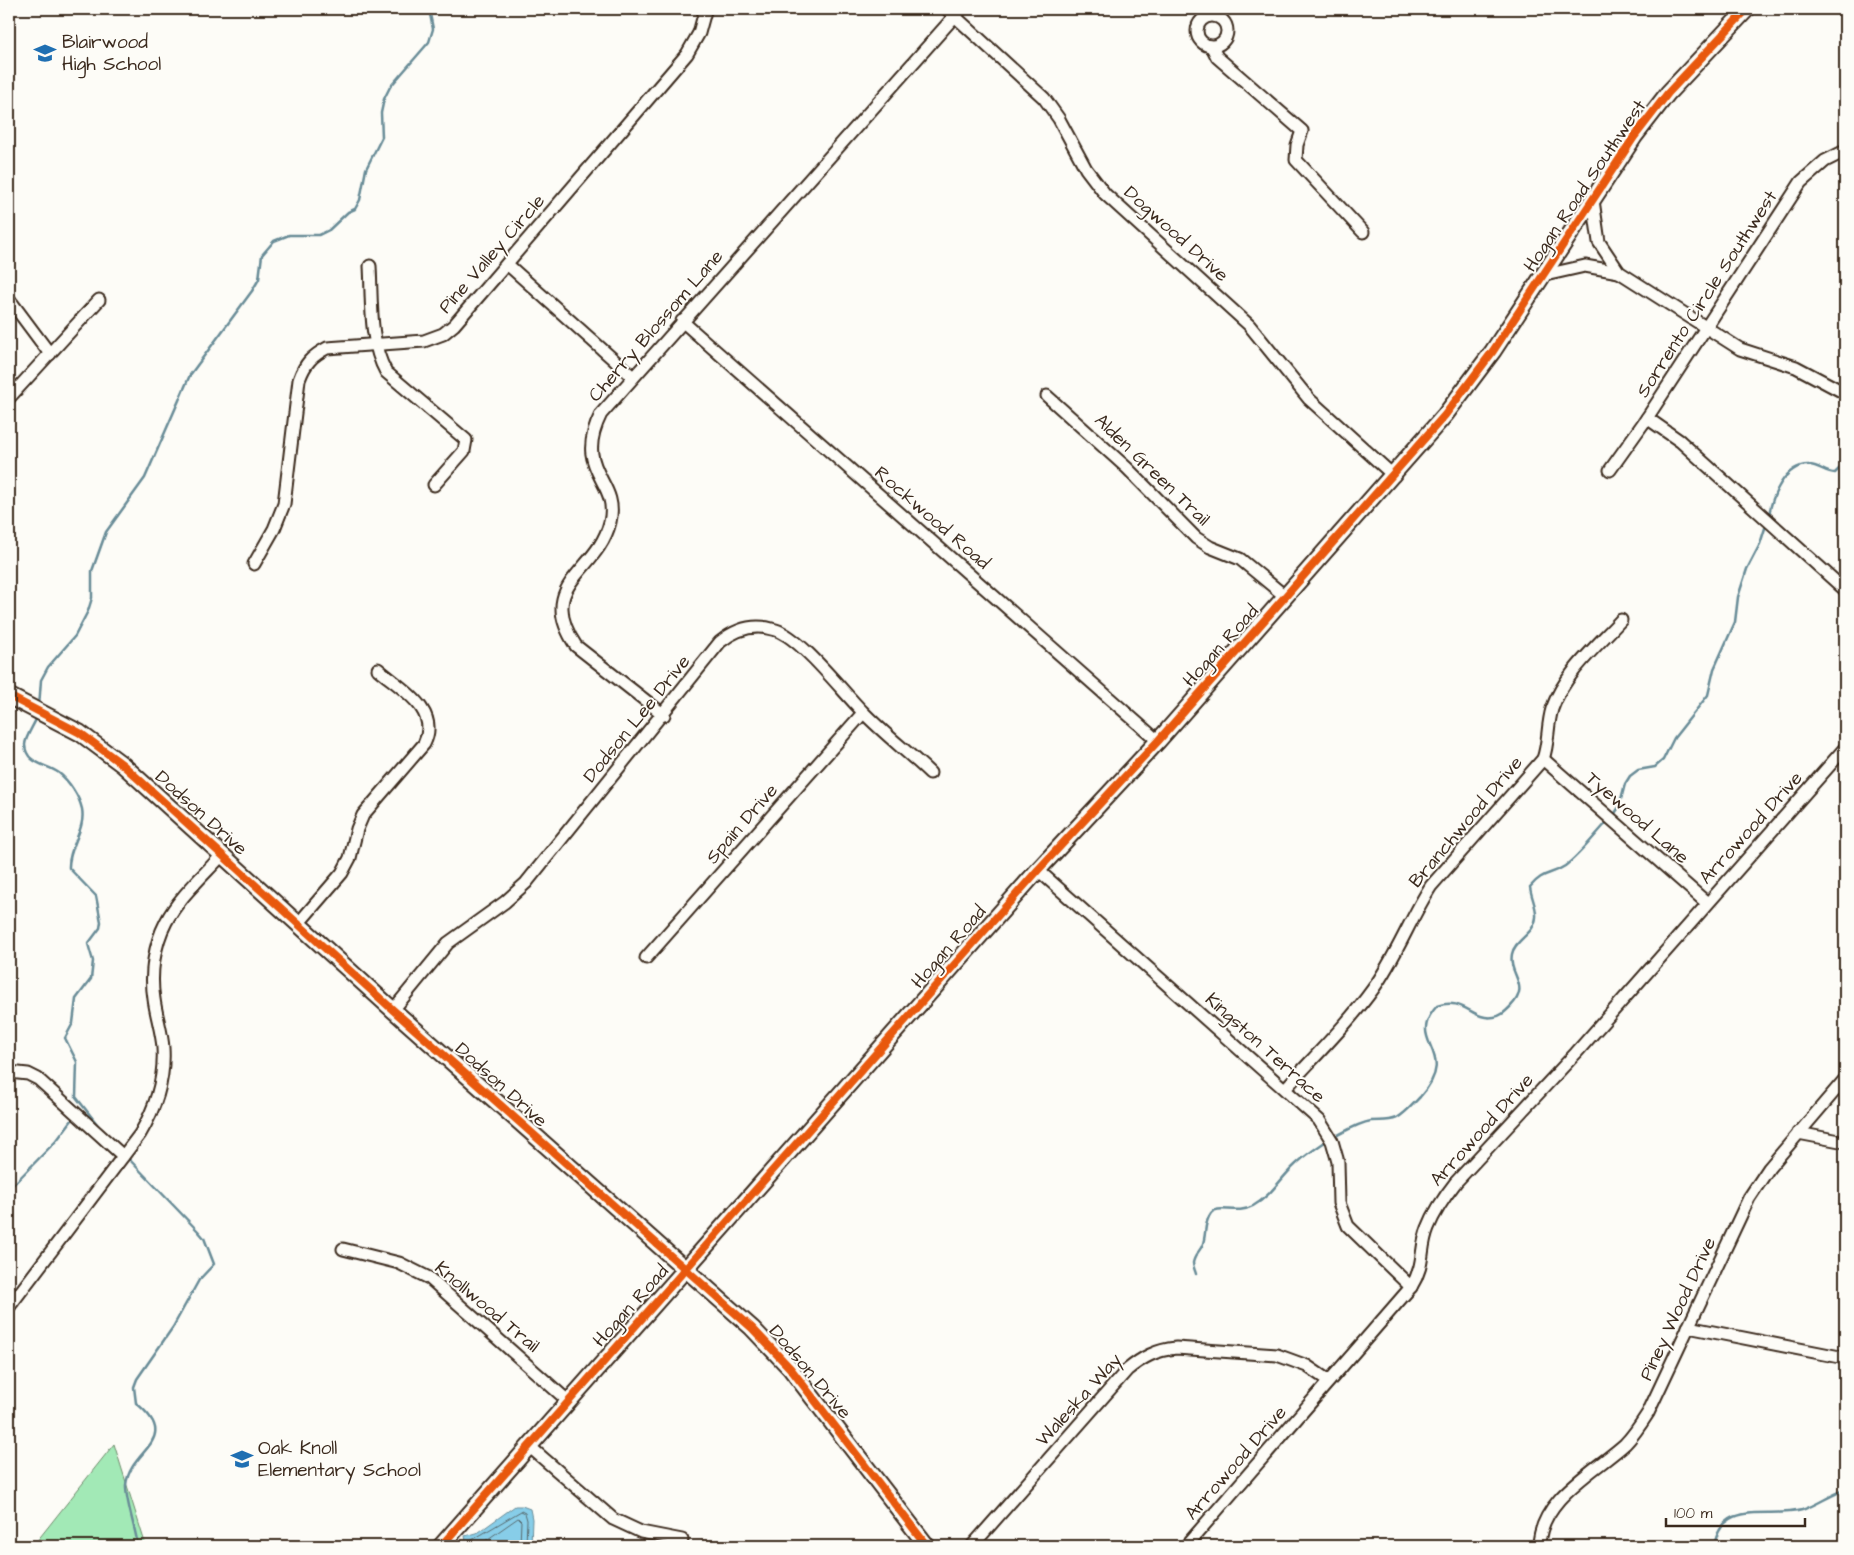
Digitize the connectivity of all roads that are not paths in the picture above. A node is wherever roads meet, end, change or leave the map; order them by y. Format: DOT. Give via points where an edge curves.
graph roads {
  1 [pos="1747,9"];
  2 [pos="705,11"];
  3 [pos="955,11"];
  4 [pos="1212,47"];
  5 [pos="1845,151"];
  6 [pos="1593,200"];
  7 [pos="1363,232"];
  8 [pos="507,264"];
  9 [pos="370,266"];
  10 [pos="1619,272"];
  11 [pos="1544,275"];
  12 [pos="9,299"];
  13 [pos="99,300"];
  14 [pos="682,321"];
  15 [pos="1705,329"];
  16 [pos="376,344"];
  17 [pos="50,354"];
  18 [pos="1480,367"];
  19 [pos="633,377"];
  20 [pos="1845,393"];
  21 [pos="1047,396"];
  22 [pos="9,398"];
  23 [pos="1648,418"];
  24 [pos="1610,470"];
  25 [pos="1394,476"];
  26 [pos="434,485"];
  27 [pos="254,564"];
  28 [pos="1845,590"];
  29 [pos="1286,596"];
  30 [pos="1621,620"];
  31 [pos="378,669"];
  32 [pos="9,696"];
  33 [pos="863,713"];
  34 [pos="664,715"];
  35 [pos="1158,740"];
  36 [pos="1845,748"];
  37 [pos="1543,758"];
  38 [pos="930,773"];
  39 [pos="222,855"];
  40 [pos="1038,870"];
  41 [pos="1707,903"];
  42 [pos="298,924"];
  43 [pos="646,958"];
  44 [pos="393,1010"];
  45 [pos="9,1072"];
  46 [pos="1845,1079"];
  47 [pos="1285,1089"];
  48 [pos="1798,1133"];
  49 [pos="1845,1142"];
  50 [pos="124,1156"];
  51 [pos="344,1249"];
  52 [pos="685,1269"];
  53 [pos="1411,1287"];
  54 [pos="9,1307"];
  55 [pos="1688,1327"];
  56 [pos="1845,1358"];
  57 [pos="1329,1381"];
  58 [pos="568,1401"];
  59 [pos="529,1446"];
  60 [pos="682,1540"];
  61 [pos="924,1545"];
  62 [pos="441,1546"];
  63 [pos="972,1546"];
  64 [pos="1186,1546"];
  65 [pos="1539,1546"];
  1 -- 6 [label="street, Hogan Road Southwest" via="1668,93 1634,137"];
  2 -- 8 [label="street, Pine Valley Circle" via="699,33 687,54"];
  3 -- 14 [label="street, Cherry Blossom Lane"];
  3 -- 25 [label="street, Dogwood Drive" via="1044,98 1086,169 1105,194 1250,325 1309,399"];
  4 -- 7 [label="street" via="1217,57 1302,131 1296,160"];
  5 -- 15 [label="street, Sorrento Circle Southwest" via="1825,161 1801,182"];
  6 -- 10 [label="street" via="1599,242"];
  6 -- 11 [label="street, Hogan Road Southwest"];
  8 -- 16 [label="street, Pine Valley Circle" via="443,334 424,341"];
  8 -- 19 [label="street"];
  9 -- 16 [label="street"];
  10 -- 11 [label="street" via="1585,266"];
  10 -- 15 [label="street"];
  11 -- 18 [label="street, Hogan Road Southwest"];
  12 -- 17 [label="street"];
  13 -- 17 [label="street"];
  14 -- 19 [label="street, Cherry Blossom Lane"];
  14 -- 35 [label="street, Rockwood Road"];
  15 -- 20 [label="street" via="1740,350 1796,367"];
  15 -- 23 [label="street, Sorrento Circle Southwest"];
  16 -- 26 [label="street" via="386,372 466,440 464,451"];
  16 -- 27 [label="street, Pine Valley Circle" via="327,348 313,355 304,366 299,380 284,504"];
  17 -- 22 [label="street"];
  18 -- 25 [label="street, Hogan Road"];
  19 -- 34 [label="street, Cherry Blossom Lane" via="601,414 592,431 591,457 609,495 610,520 602,540 567,586 562,599 562,614 566,631 576,646"];
  21 -- 29 [label="street, Alden Green Trail" via="1127,468 1196,538 1240,559"];
  23 -- 24 [label="street, Sorrento Circle Southwest"];
  23 -- 28 [label="street" via="1680,441"];
  25 -- 29 [label="street, Hogan Road"];
  29 -- 35 [label="street, Hogan Road"];
  30 -- 37 [label="street, Branchwood Drive" via="1560,691 1552,711"];
  31 -- 42 [label="street" via="422,708 430,725 428,734 424,744 363,814 350,858 342,873"];
  32 -- 39 [label="street, Dodson Drive" via="80,733 117,760"];
  33 -- 34 [label="street, Dodson Lee Drive" via="820,665 789,637 778,630 760,626 742,628 720,642"];
  33 -- 38 [label="street, Dodson Lee Drive"];
  33 -- 43 [label="street, Spain Drive"];
  34 -- 44 [label="street, Dodson Lee Drive" via="526,883 448,943"];
  35 -- 40 [label="street, Hogan Road"];
  36 -- 41 [label="street, Arrowood Drive"];
  37 -- 41 [label="street, Tyewood Lane"];
  37 -- 47 [label="street, Branchwood Drive" via="1432,886 1374,988"];
  39 -- 42 [label="street, Dodson Drive"];
  39 -- 50 [label="street" via="184,897 161,934 154,958 152,983 163,1046 162,1081 149,1118"];
  40 -- 47 [label="street, Kingston Terrace"];
  40 -- 52 [label="street, Hogan Road"];
  41 -- 53 [label="street, Arrowood Drive" via="1439,1203 1427,1229 1420,1272"];
  42 -- 44 [label="street, Dodson Drive"];
  44 -- 52 [label="street, Dodson Drive"];
  45 -- 50 [label="street" via="28,1074 38,1079"];
  46 -- 48 [label="street, Piney Wood Drive"];
  47 -- 53 [label="street, Kingston Terrace" via="1319,1120 1331,1138 1338,1162 1339,1203 1348,1226"];
  48 -- 49 [label="street"];
  48 -- 55 [label="street, Piney Wood Drive" via="1749,1198"];
  50 -- 54 [label="street"];
  51 -- 58 [label="street, Knollwood Trail" via="399,1263 428,1278"];
  52 -- 58 [label="street, Hogan Road"];
  52 -- 61 [label="street, Dodson Drive" via="752,1328 790,1368"];
  53 -- 57 [label="street, Arrowood Drive"];
  55 -- 56 [label="street"];
  55 -- 65 [label="street, Piney Wood Drive" via="1638,1429 1553,1507 1542,1526"];
  57 -- 63 [label="street, Waleska Way" via="1307,1366 1277,1355 1176,1348 1146,1355 1127,1370"];
  57 -- 64 [label="street, Arrowood Drive"];
  58 -- 59 [label="street, Hogan Road"];
  59 -- 60 [label="street" via="613,1520 641,1532"];
  59 -- 62 [label="street, Hogan Road"];
}
